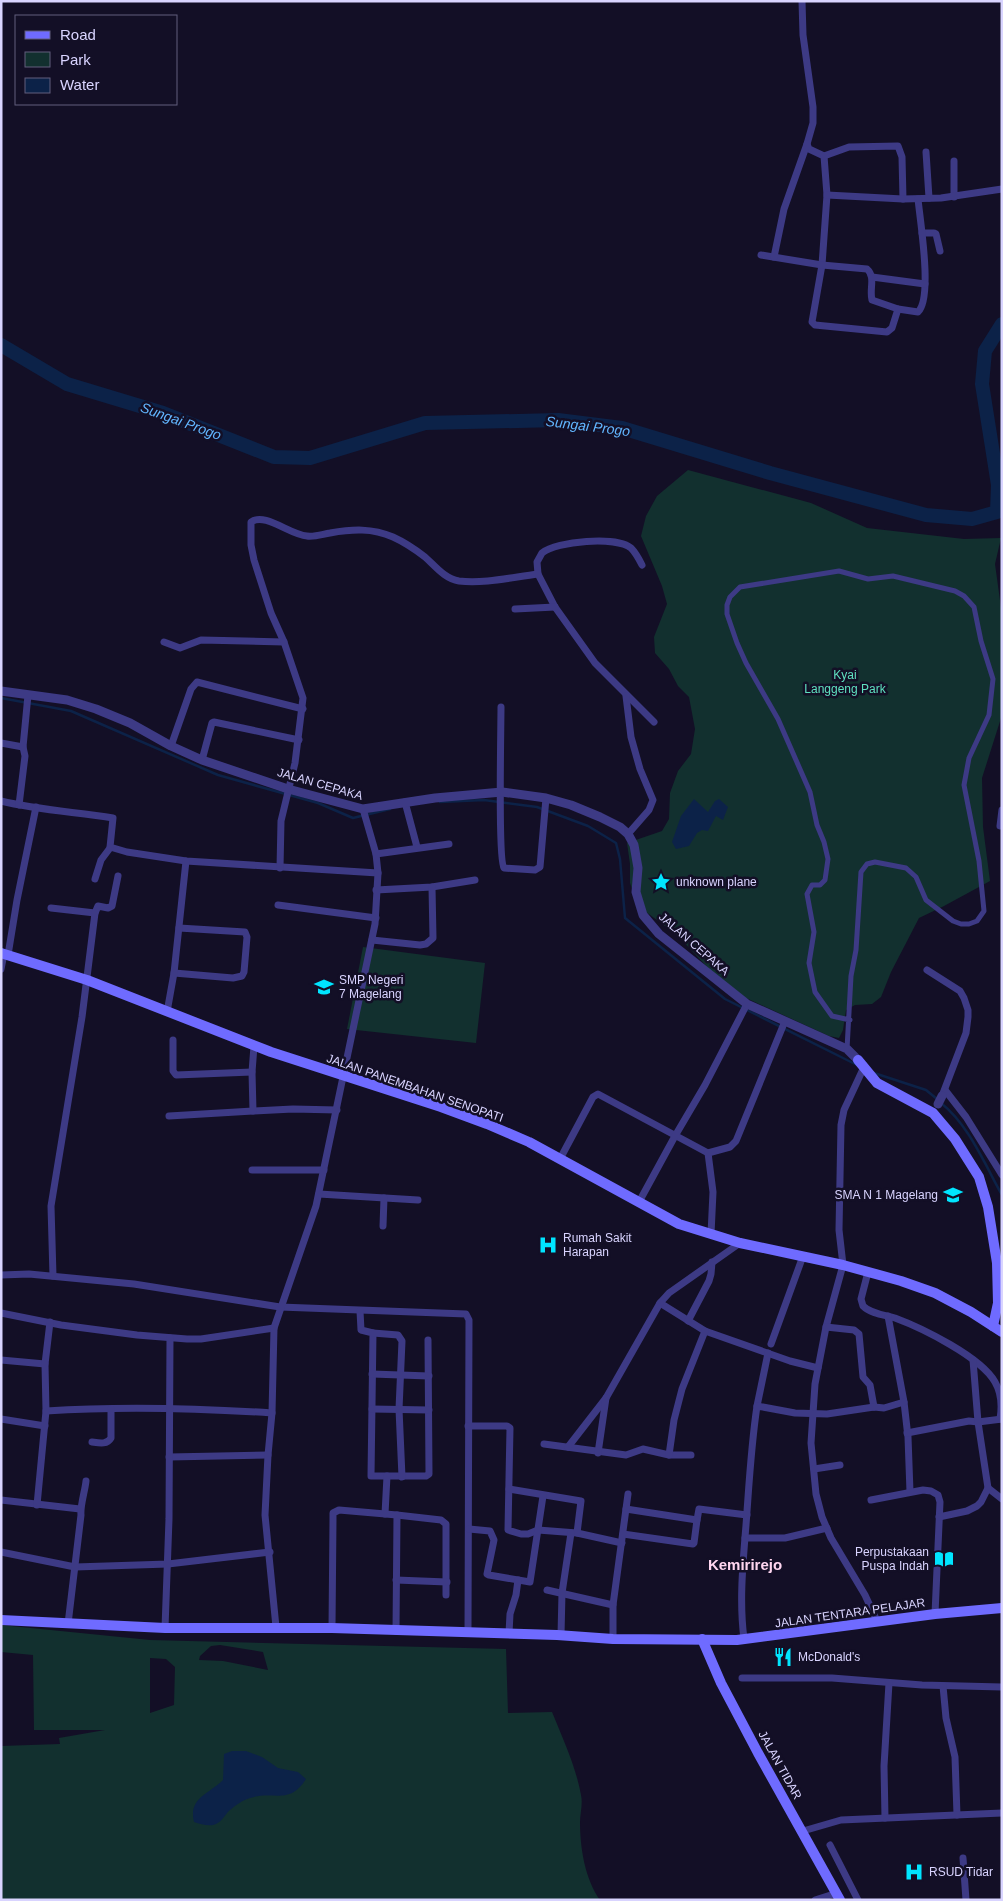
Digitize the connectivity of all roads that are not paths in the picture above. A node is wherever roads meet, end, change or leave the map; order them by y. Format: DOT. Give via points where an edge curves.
graph roads {
  1 [pos="802,1"];
  2 [pos="807,144"];
  3 [pos="926,152"];
  4 [pos="824,156"];
  5 [pos="954,161"];
  6 [pos="1002,189"];
  7 [pos="827,195"];
  8 [pos="954,197"];
  9 [pos="929,198"];
  10 [pos="903,199"];
  11 [pos="918,199"];
  12 [pos="922,233"];
  13 [pos="940,251"];
  14 [pos="761,255"];
  15 [pos="774,257"];
  16 [pos="822,265"];
  17 [pos="872,277"];
  18 [pos="925,284"];
  19 [pos="898,309"];
  20 [pos="642,565"];
  21 [pos="538,574"];
  22 [pos="555,607"];
  23 [pos="515,609"];
  24 [pos="164,642"];
  25 [pos="284,642"];
  26 [pos="1,691"];
  27 [pos="28,695"];
  28 [pos="626,696"];
  29 [pos="501,707"];
  30 [pos="303,709"];
  31 [pos="654,722"];
  32 [pos="298,740"];
  33 [pos="1,743"];
  34 [pos="171,746"];
  35 [pos="23,747"];
  36 [pos="202,760"];
  37 [pos="288,789"];
  38 [pos="502,792"];
  39 [pos="546,798"];
  40 [pos="1,801"];
  41 [pos="406,802"];
  42 [pos="19,805"];
  43 [pos="36,807"];
  44 [pos="363,809"];
  45 [pos="1002,810"];
  46 [pos="1000,826"];
  47 [pos="628,834"];
  48 [pos="449,844"];
  49 [pos="417,847"];
  50 [pos="110,848"];
  51 [pos="376,854"];
  52 [pos="186,861"];
  53 [pos="280,868"];
  54 [pos="378,874"];
  55 [pos="118,876"];
  56 [pos="95,879"];
  57 [pos="474,880"];
  58 [pos="432,887"];
  59 [pos="376,890"];
  60 [pos="278,905"];
  61 [pos="51,908"];
  62 [pos="95,913"];
  63 [pos="376,918"];
  64 [pos="179,928"];
  65 [pos="372,940"];
  66 [pos="4,954"];
  67 [pos="1,969"];
  68 [pos="927,970"];
  69 [pos="174,973"];
  70 [pos="87,980"];
  71 [pos="747,1004"];
  72 [pos="167,1012"];
  73 [pos="850,1020"];
  74 [pos="785,1021"];
  75 [pos="173,1040"];
  76 [pos="254,1046"];
  77 [pos="847,1049"];
  78 [pos="864,1068"];
  79 [pos="252,1072"];
  80 [pos="343,1075"];
  81 [pos="939,1101"];
  82 [pos="337,1110"];
  83 [pos="253,1111"];
  84 [pos="169,1116"];
  85 [pos="675,1136"];
  86 [pos="708,1153"];
  87 [pos="560,1159"];
  88 [pos="252,1170"];
  89 [pos="324,1170"];
  90 [pos="1002,1175"];
  91 [pos="319,1194"];
  92 [pos="384,1198"];
  93 [pos="418,1200"];
  94 [pos="640,1202"];
  95 [pos="383,1226"];
  96 [pos="711,1234"];
  97 [pos="740,1243"];
  98 [pos="803,1256"];
  99 [pos="712,1262"];
  100 [pos="843,1264"];
  101 [pos="868,1272"];
  102 [pos="1,1275"];
  103 [pos="53,1276"];
  104 [pos="660,1304"];
  105 [pos="280,1307"];
  106 [pos="360,1311"];
  107 [pos="1,1313"];
  108 [pos="888,1316"];
  109 [pos="688,1321"];
  110 [pos="50,1322"];
  111 [pos="826,1327"];
  112 [pos="274,1328"];
  113 [pos="998,1329"];
  114 [pos="705,1331"];
  115 [pos="373,1333"];
  116 [pos="170,1338"];
  117 [pos="428,1340"];
  118 [pos="771,1344"];
  119 [pos="768,1353"];
  120 [pos="1,1360"];
  121 [pos="973,1360"];
  122 [pos="45,1364"];
  123 [pos="818,1368"];
  124 [pos="372,1374"];
  125 [pos="400,1374"];
  126 [pos="429,1376"];
  127 [pos="606,1398"];
  128 [pos="904,1402"];
  129 [pos="757,1406"];
  130 [pos="874,1407"];
  131 [pos="111,1409"];
  132 [pos="372,1409"];
  133 [pos="399,1409"];
  134 [pos="169,1410"];
  135 [pos="429,1410"];
  136 [pos="46,1411"];
  137 [pos="272,1413"];
  138 [pos="812,1413"];
  139 [pos="1,1419"];
  140 [pos="1001,1419"];
  141 [pos="978,1422"];
  142 [pos="45,1426"];
  143 [pos="468,1426"];
  144 [pos="907,1433"];
  145 [pos="92,1442"];
  146 [pos="544,1444"];
  147 [pos="568,1447"];
  148 [pos="598,1453"];
  149 [pos="668,1455"];
  150 [pos="691,1455"];
  151 [pos="268,1456"];
  152 [pos="169,1457"];
  153 [pos="840,1465"];
  154 [pos="814,1469"];
  155 [pos="387,1476"];
  156 [pos="402,1477"];
  157 [pos="86,1481"];
  158 [pos="988,1488"];
  159 [pos="509,1489"];
  160 [pos="910,1492"];
  161 [pos="628,1494"];
  162 [pos="543,1496"];
  163 [pos="1002,1499"];
  164 [pos="1,1500"];
  165 [pos="871,1500"];
  166 [pos="37,1505"];
  167 [pos="80,1509"];
  168 [pos="626,1509"];
  169 [pos="386,1514"];
  170 [pos="747,1514"];
  171 [pos="397,1515"];
  172 [pos="939,1517"];
  173 [pos="697,1520"];
  174 [pos="469,1528"];
  175 [pos="827,1528"];
  176 [pos="538,1530"];
  177 [pos="574,1533"];
  178 [pos="623,1534"];
  179 [pos="745,1538"];
  180 [pos="622,1543"];
  181 [pos="1,1552"];
  182 [pos="270,1552"];
  183 [pos="168,1564"];
  184 [pos="75,1566"];
  185 [pos="396,1580"];
  186 [pos="518,1580"];
  187 [pos="447,1582"];
  188 [pos="548,1590"];
  189 [pos="562,1593"];
  190 [pos="446,1595"];
  191 [pos="612,1605"];
  192 [pos="1002,1608"];
  193 [pos="934,1614"];
  194 [pos="1,1620"];
  195 [pos="877,1621"];
  196 [pos="68,1624"];
  197 [pos="276,1627"];
  198 [pos="165,1628"];
  199 [pos="332,1628"];
  200 [pos="396,1631"];
  201 [pos="468,1632"];
  202 [pos="509,1633"];
  203 [pos="561,1635"];
  204 [pos="613,1639"];
  205 [pos="744,1639"];
  206 [pos="702,1640"];
  207 [pos="742,1678"];
  208 [pos="889,1683"];
  209 [pos="943,1686"];
  210 [pos="1002,1687"];
  211 [pos="1002,1813"];
  212 [pos="957,1815"];
  213 [pos="885,1818"];
  214 [pos="802,1831"];
  215 [pos="830,1845"];
  216 [pos="963,1858"];
  217 [pos="838,1896"];
  218 [pos="815,1900"];
  219 [pos="858,1900"];
  220 [pos="966,1900"];
  1 -- 2 [label="street" via="803,35 813,107 813,123"];
  2 -- 4 [label="street" via="809,149"];
  2 -- 15 [label="street" via="784,209"];
  3 -- 9 [label="street"];
  4 -- 7 [label="street"];
  4 -- 10 [label="street" via="848,147 898,146 902,157"];
  5 -- 8 [label="street"];
  6 -- 8 [label="street"];
  7 -- 10 [label="street"];
  7 -- 16 [label="street"];
  8 -- 9 [label="street"];
  9 -- 11 [label="street"];
  10 -- 11 [label="street"];
  11 -- 12 [label="street"];
  12 -- 13 [label="street" via="935,233"];
  12 -- 18 [label="street"];
  14 -- 15 [label="street"];
  15 -- 16 [label="street"];
  16 -- 17 [label="street" via="863,268"];
  16 -- 19 [label="street" via="812,320 815,325 887,332 892,328"];
  17 -- 18 [label="street"];
  17 -- 19 [label="street" via="872,300"];
  18 -- 19 [label="street" via="920,311"];
  20 -- 21 [label="street" via="625,545 610,541 591,542 545,550 537,562"];
  21 -- 22 [label="street"];
  21 -- 25 [label="street" via="458,581 445,576 420,553 377,532 357,529 307,536 256,519 251,522 250,531 254,560"];
  22 -- 23 [label="street"];
  22 -- 28 [label="street" via="594,663"];
  24 -- 25 [label="street" via="180,648 201,640"];
  25 -- 30 [label="street" via="301,690"];
  26 -- 27 [label="street, JALAN CEPAKA"];
  27 -- 34 [label="street, JALAN CEPAKA" via="67,700 96,709"];
  27 -- 35 [label="street"];
  28 -- 31 [label="street"];
  28 -- 47 [label="street" via="631,737 653,800 649,810"];
  29 -- 38 [label="street"];
  30 -- 32 [label="street"];
  30 -- 34 [label="street" via="197,682 191,689"];
  32 -- 36 [label="street" via="214,722"];
  32 -- 37 [label="street"];
  33 -- 35 [label="street"];
  34 -- 36 [label="street, JALAN CEPAKA"];
  35 -- 42 [label="street" via="25,756"];
  36 -- 37 [label="street, JALAN CEPAKA"];
  37 -- 44 [label="street, JALAN CEPAKA"];
  37 -- 53 [label="street" via="281,821"];
  38 -- 39 [label="street, JALAN CEPAKA"];
  38 -- 39 [label="street" via="501,862 505,868 535,870 540,867"];
  38 -- 41 [label="street, JALAN CEPAKA"];
  39 -- 47 [label="street, JALAN CEPAKA" via="600,817"];
  40 -- 42 [label="street"];
  41 -- 44 [label="street, JALAN CEPAKA"];
  41 -- 49 [label="street"];
  42 -- 43 [label="street"];
  43 -- 50 [label="street" via="113,818"];
  43 -- 66 [label="street"];
  44 -- 51 [label="street"];
  45 -- 46 [label="street"];
  47 -- 71 [label="street, JALAN CEPAKA" via="636,855 636,892 643,915 674,947"];
  48 -- 49 [label="street"];
  49 -- 51 [label="street"];
  50 -- 52 [label="street"];
  50 -- 56 [label="street" via="101,860"];
  51 -- 54 [label="street"];
  52 -- 53 [label="street"];
  52 -- 64 [label="street"];
  53 -- 54 [label="street"];
  54 -- 59 [label="street"];
  55 -- 62 [label="street" via="112,906 98,906"];
  57 -- 58 [label="street"];
  58 -- 59 [label="street"];
  58 -- 65 [label="street" via="433,938 429,942 420,945"];
  59 -- 63 [label="street"];
  60 -- 63 [label="street"];
  61 -- 62 [label="street"];
  62 -- 70 [label="street"];
  63 -- 65 [label="street"];
  64 -- 69 [label="street"];
  64 -- 69 [label="street" via="245,932 244,972 233,978"];
  65 -- 80 [label="street"];
  66 -- 67 [label="street"];
  66 -- 70 [label="main road, JALAN PANEMBAHAN SENOPATI"];
  68 -- 81 [label="street" via="960,991 968,1010 966,1032"];
  69 -- 72 [label="street"];
  70 -- 72 [label="main road, JALAN PANEMBAHAN SENOPATI"];
  70 -- 103 [label="street" via="51,1206"];
  71 -- 74 [label="street, JALAN CEPAKA"];
  71 -- 85 [label="street"];
  72 -- 76 [label="main road, JALAN PANEMBAHAN SENOPATI"];
  73 -- 73 [label="street" via="861,872 867,864 875,862 906,868 916,876 926,900 957,923 969,924 982,914 979,861 964,786 969,758 989,715 993,679 976,612 964,596 892,576 868,579 838,571 740,587 730,597 726,610 746,663 778,720 810,792 828,859 825,880 812,885 807,894 814,932 809,963 815,992 820,1000 832,1016"];
  73 -- 77 [label="street"];
  74 -- 77 [label="street, JALAN CEPAKA"];
  74 -- 86 [label="street" via="736,1141 730,1147"];
  75 -- 79 [label="street" via="173,1071 176,1075"];
  76 -- 79 [label="street"];
  76 -- 80 [label="main road, JALAN PANEMBAHAN SENOPATI"];
  77 -- 78 [label="street, JALAN CEPAKA"];
  78 -- 81 [label="main road, JALAN CEPAKA" via="877,1083"];
  78 -- 100 [label="street" via="841,1126 839,1230"];
  79 -- 83 [label="street"];
  80 -- 82 [label="street"];
  80 -- 87 [label="main road, JALAN PANEMBAHAN SENOPATI" via="487,1124"];
  81 -- 90 [label="street" via="966,1117"];
  81 -- 113 [label="main road, JALAN CEPAKA" via="945,1126 971,1162 984,1192 997,1263"];
  82 -- 83 [label="street"];
  82 -- 89 [label="street"];
  83 -- 84 [label="street"];
  85 -- 86 [label="street"];
  85 -- 87 [label="street" via="598,1094 593,1097"];
  85 -- 94 [label="street"];
  86 -- 96 [label="street" via="713,1192"];
  87 -- 94 [label="main road, JALAN PANEMBAHAN SENOPATI"];
  88 -- 89 [label="street"];
  89 -- 91 [label="street"];
  91 -- 92 [label="street"];
  91 -- 105 [label="street" via="308,1234"];
  92 -- 93 [label="street"];
  92 -- 95 [label="street"];
  94 -- 96 [label="main road, JALAN PANEMBAHAN SENOPATI" via="679,1224"];
  96 -- 97 [label="main road, JALAN PANEMBAHAN SENOPATI"];
  97 -- 98 [label="main road, JALAN PANEMBAHAN SENOPATI"];
  97 -- 99 [label="street"];
  98 -- 100 [label="main road, JALAN PANEMBAHAN SENOPATI"];
  98 -- 118 [label="street"];
  99 -- 104 [label="street" via="678,1285"];
  99 -- 109 [label="street" via="709,1281"];
  100 -- 101 [label="main road, JALAN PANEMBAHAN SENOPATI"];
  100 -- 111 [label="street"];
  101 -- 108 [label="street" via="861,1303 866,1309"];
  101 -- 113 [label="main road, JALAN PANEMBAHAN SENOPATI" via="935,1293"];
  102 -- 103 [label="street"];
  103 -- 105 [label="street" via="187,1291"];
  104 -- 109 [label="street"];
  104 -- 127 [label="street"];
  105 -- 106 [label="street"];
  105 -- 112 [label="street"];
  106 -- 115 [label="street" via="360,1329"];
  106 -- 143 [label="street" via="468,1316"];
  107 -- 110 [label="street"];
  108 -- 121 [label="street" via="950,1344"];
  108 -- 128 [label="street"];
  109 -- 114 [label="street"];
  110 -- 116 [label="street"];
  110 -- 122 [label="street"];
  111 -- 123 [label="street"];
  111 -- 130 [label="street" via="854,1330 859,1334 863,1377 870,1385"];
  112 -- 116 [label="street" via="197,1339"];
  112 -- 137 [label="street"];
  114 -- 119 [label="street"];
  114 -- 149 [label="street" via="682,1389"];
  115 -- 124 [label="street"];
  115 -- 125 [label="street" via="400,1336"];
  116 -- 134 [label="street"];
  117 -- 126 [label="street"];
  119 -- 123 [label="street"];
  119 -- 129 [label="street"];
  120 -- 122 [label="street"];
  121 -- 140 [label="street" via="991,1376 998,1389"];
  121 -- 141 [label="street"];
  122 -- 136 [label="street"];
  123 -- 138 [label="street"];
  124 -- 125 [label="street"];
  124 -- 132 [label="street"];
  125 -- 126 [label="street"];
  125 -- 133 [label="street"];
  126 -- 135 [label="street"];
  127 -- 147 [label="street"];
  127 -- 148 [label="street"];
  128 -- 130 [label="street" via="884,1408"];
  128 -- 144 [label="street"];
  129 -- 138 [label="street"];
  129 -- 170 [label="street"];
  130 -- 138 [label="street"];
  131 -- 134 [label="street"];
  131 -- 136 [label="street"];
  131 -- 145 [label="street" via="111,1438 105,1443"];
  132 -- 133 [label="street"];
  132 -- 155 [label="street" via="371,1476"];
  133 -- 135 [label="street"];
  133 -- 156 [label="street"];
  134 -- 137 [label="street"];
  134 -- 152 [label="street"];
  135 -- 156 [label="street" via="429,1474"];
  136 -- 142 [label="street"];
  137 -- 151 [label="street"];
  138 -- 154 [label="street"];
  139 -- 142 [label="street"];
  140 -- 141 [label="street"];
  141 -- 144 [label="street" via="968,1421"];
  141 -- 158 [label="street"];
  142 -- 166 [label="street"];
  143 -- 159 [label="street" via="510,1428"];
  143 -- 174 [label="street"];
  144 -- 160 [label="street"];
  146 -- 147 [label="street"];
  147 -- 148 [label="street"];
  148 -- 149 [label="street" via="626,1455 643,1449"];
  149 -- 150 [label="street"];
  151 -- 152 [label="street"];
  151 -- 182 [label="street" via="266,1515"];
  152 -- 183 [label="street"];
  153 -- 154 [label="street"];
  154 -- 175 [label="street" via="816,1494"];
  155 -- 156 [label="street"];
  155 -- 169 [label="street"];
  157 -- 167 [label="street"];
  158 -- 163 [label="street"];
  158 -- 172 [label="street" via="977,1506"];
  159 -- 162 [label="street"];
  159 -- 176 [label="street" via="508,1530 521,1534"];
  160 -- 165 [label="street"];
  160 -- 172 [label="street" via="935,1492 940,1502"];
  161 -- 168 [label="street"];
  162 -- 176 [label="street"];
  162 -- 177 [label="street" via="581,1501"];
  164 -- 166 [label="street"];
  166 -- 167 [label="street"];
  167 -- 184 [label="street"];
  168 -- 173 [label="street"];
  168 -- 178 [label="street"];
  169 -- 171 [label="street"];
  169 -- 199 [label="street" via="339,1510 333,1513"];
  170 -- 173 [label="street" via="699,1509"];
  170 -- 179 [label="street"];
  171 -- 185 [label="street"];
  171 -- 187 [label="street" via="441,1520 446,1524"];
  172 -- 193 [label="street"];
  173 -- 178 [label="street" via="694,1544"];
  174 -- 186 [label="street" via="490,1531 493,1536 488,1574"];
  174 -- 201 [label="street"];
  175 -- 179 [label="street" via="785,1538"];
  175 -- 195 [label="street"];
  176 -- 177 [label="street"];
  176 -- 186 [label="street" via="530,1582"];
  177 -- 180 [label="street"];
  177 -- 189 [label="street"];
  178 -- 180 [label="street"];
  179 -- 205 [label="street" via="741,1608"];
  180 -- 191 [label="street"];
  181 -- 184 [label="street"];
  182 -- 183 [label="street"];
  182 -- 197 [label="street"];
  183 -- 184 [label="street"];
  183 -- 198 [label="street"];
  184 -- 196 [label="street"];
  185 -- 187 [label="street"];
  185 -- 200 [label="street"];
  186 -- 202 [label="street"];
  187 -- 190 [label="street"];
  188 -- 189 [label="street"];
  189 -- 191 [label="street"];
  189 -- 203 [label="street"];
  191 -- 204 [label="street"];
  192 -- 193 [label="main road, JALAN TENTARA PELAJAR"];
  193 -- 195 [label="main road, JALAN TENTARA PELAJAR"];
  194 -- 196 [label="main road, JALAN TENTARA PELAJAR"];
  195 -- 205 [label="main road, JALAN TENTARA PELAJAR"];
  196 -- 198 [label="main road, JALAN TENTARA PELAJAR"];
  197 -- 198 [label="main road, JALAN TENTARA PELAJAR"];
  197 -- 199 [label="main road, JALAN TENTARA PELAJAR"];
  199 -- 200 [label="main road, JALAN TENTARA PELAJAR"];
  200 -- 201 [label="main road, JALAN TENTARA PELAJAR"];
  201 -- 202 [label="main road, JALAN TENTARA PELAJAR"];
  202 -- 203 [label="main road, JALAN TENTARA PELAJAR"];
  203 -- 204 [label="main road, JALAN TENTARA PELAJAR"];
  204 -- 206 [label="main road, JALAN TENTARA PELAJAR"];
  205 -- 206 [label="main road, JALAN TENTARA PELAJAR"];
  206 -- 214 [label="main road, JALAN TIDAR" via="721,1683"];
  207 -- 208 [label="street" via="832,1678"];
  208 -- 209 [label="street"];
  208 -- 213 [label="street" via="884,1766"];
  209 -- 210 [label="street"];
  209 -- 212 [label="street" via="955,1757"];
  211 -- 212 [label="street"];
  212 -- 213 [label="street"];
  213 -- 214 [label="street" via="841,1820"];
  214 -- 217 [label="main road, JALAN TIDAR"];
  215 -- 219 [label="street"];
  216 -- 220 [label="street"];
  217 -- 218 [label="street"];
}
